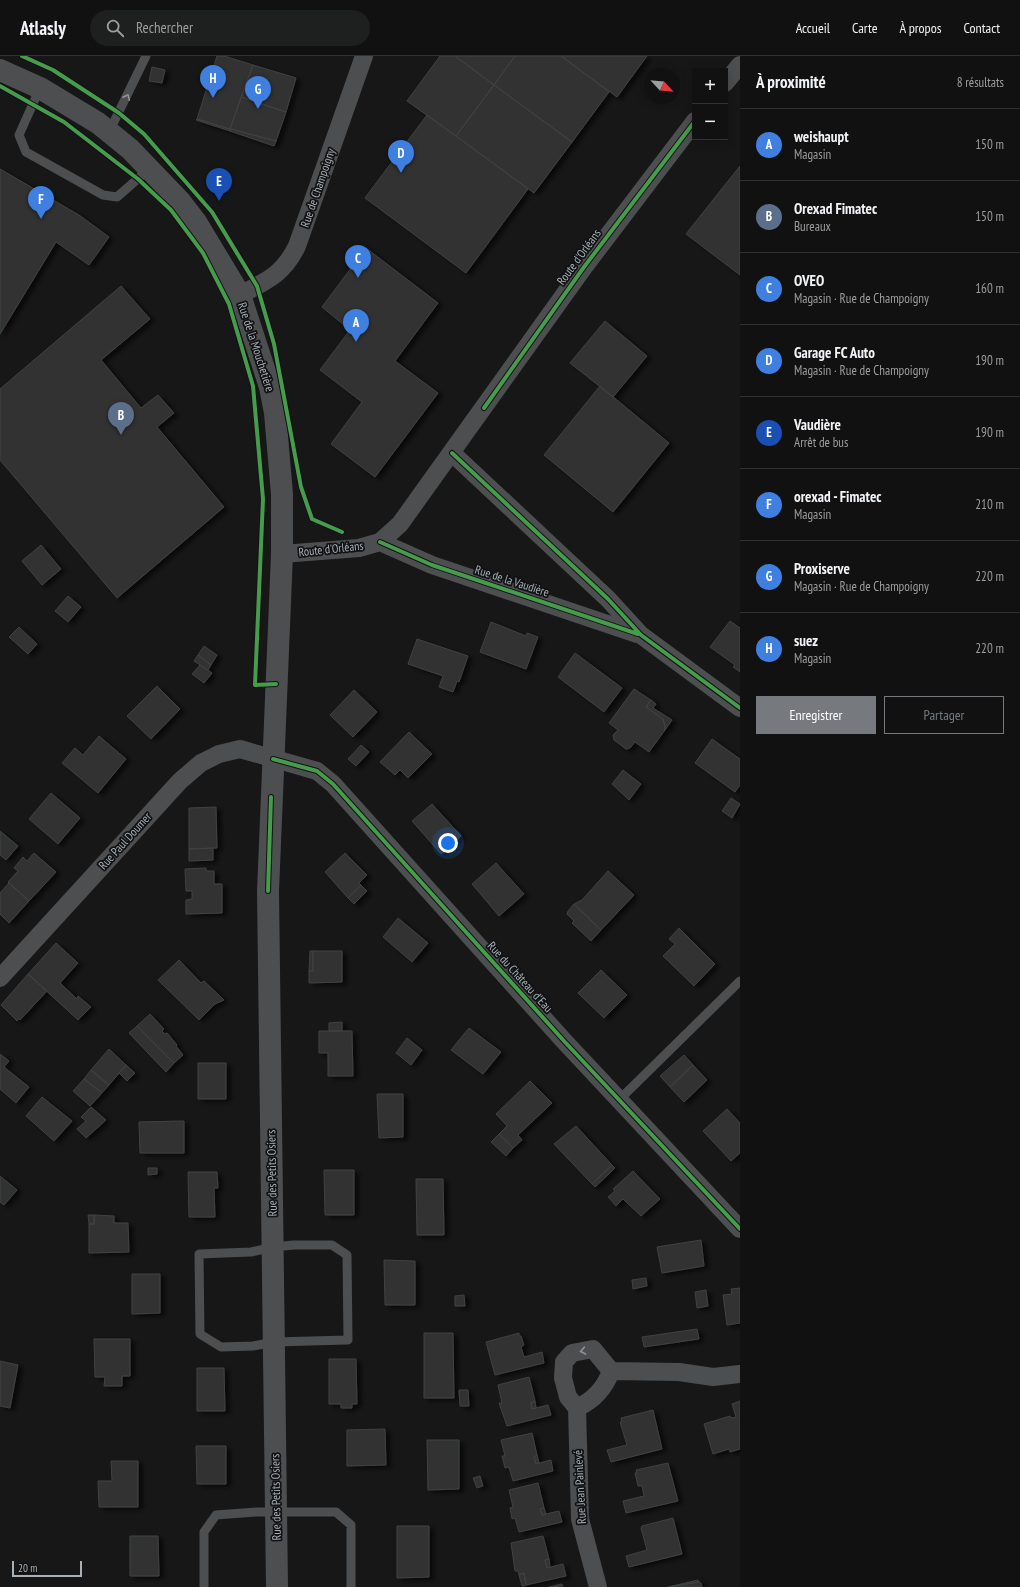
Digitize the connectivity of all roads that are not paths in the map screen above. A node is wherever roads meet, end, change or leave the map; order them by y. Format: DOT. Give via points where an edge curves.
graph roads {
  1 [pos="146,56"];
  2 [pos="364,56"];
  3 [pos="740,65"];
  4 [pos="0,70"];
  5 [pos="728,79"];
  6 [pos="40,88"];
  7 [pos="692,125"];
  8 [pos="109,132"];
  9 [pos="150,169"];
  10 [pos="240,295"];
  11 [pos="452,453"];
  12 [pos="380,542"];
  13 [pos="282,554"];
  14 [pos="641,635"];
  15 [pos="740,708"];
  16 [pos="273,759"];
  17 [pos="0,978"];
  18 [pos="740,981"];
  19 [pos="619,1100"];
  20 [pos="740,1229"];
  21 [pos="272,1246"];
  22 [pos="274,1342"];
  23 [pos="611,1371"];
  24 [pos="740,1374"];
  25 [pos="577,1408"];
  26 [pos="276,1512"];
  27 [pos="204,1587"];
  28 [pos="277,1587"];
  29 [pos="351,1587"];
  30 [pos="598,1587"];
  8 -- 1 [label="lane, one-way"];
  2 -- 10 [label="street, Rue de Champoigny" via="290,261 270,280"];
  3 -- 5 [label="street"];
  4 -- 6 [label="street, Rue de la Mouchetière"];
  6 -- 8 [label="street, Rue de la Mouchetière" via="65,101"];
  6 -- 9 [label="lane" via="19,135 26,152 102,195 117,197"];
  7 -- 11 [label="street, Route d'Orléans" via="584,267"];
  8 -- 9 [label="street, Rue de la Mouchetière"];
  9 -- 10 [label="street, Rue de la Mouchetière" via="196,222"];
  10 -- 13 [label="street, Rue de la Mouchetière" via="263,361 275,413 282,494"];
  11 -- 12 [label="street, Route d'Orléans" via="408,515"];
  11 -- 14 [label="street, Rue de la Vaudière" via="608,598"];
  12 -- 13 [label="street, Route d'Orléans" via="359,548"];
  12 -- 14 [label="street, Rue de la Vaudière" via="432,565"];
  13 -- 16 [label="street, Rue de la Mouchetière"];
  14 -- 15 [label="street, Rue de la Vaudière"];
  16 -- 17 [label="street, Rue Paul Doumer" via="240,749 219,754 201,763 180,781"];
  16 -- 19 [label="street, Rue du Château d'Eau" via="317,771 333,784"];
  16 -- 21 [label="street, Rue des Petits Osiers" via="268,891"];
  18 -- 19 [label="lane"];
  19 -- 20 [label="street, Rue du Château d'Eau"];
  21 -- 22 [label="street, Rue des Petits Osiers"];
  21 -- 22 [label="lane" via="251,1252 199,1254 200,1334 221,1347 253,1346"];
  21 -- 22 [label="lane" via="332,1245 347,1255 348,1340"];
  22 -- 26 [label="street, Rue des Petits Osiers"];
  23 -- 24 [label="street" via="679,1372 713,1377"];
  23 -- 25 [label="street" via="606,1384 590,1402"];
  23 -- 25 [label="street, one-way" via="593,1349 572,1353 564,1362 563,1378 568,1397"];
  25 -- 30 [label="street, Rue Jean Painlevé" via="580,1519"];
  26 -- 27 [label="lane" via="216,1514 204,1532"];
  26 -- 28 [label="street, Rue des Petits Osiers"];
  26 -- 29 [label="lane" via="336,1512 351,1525"];
}
